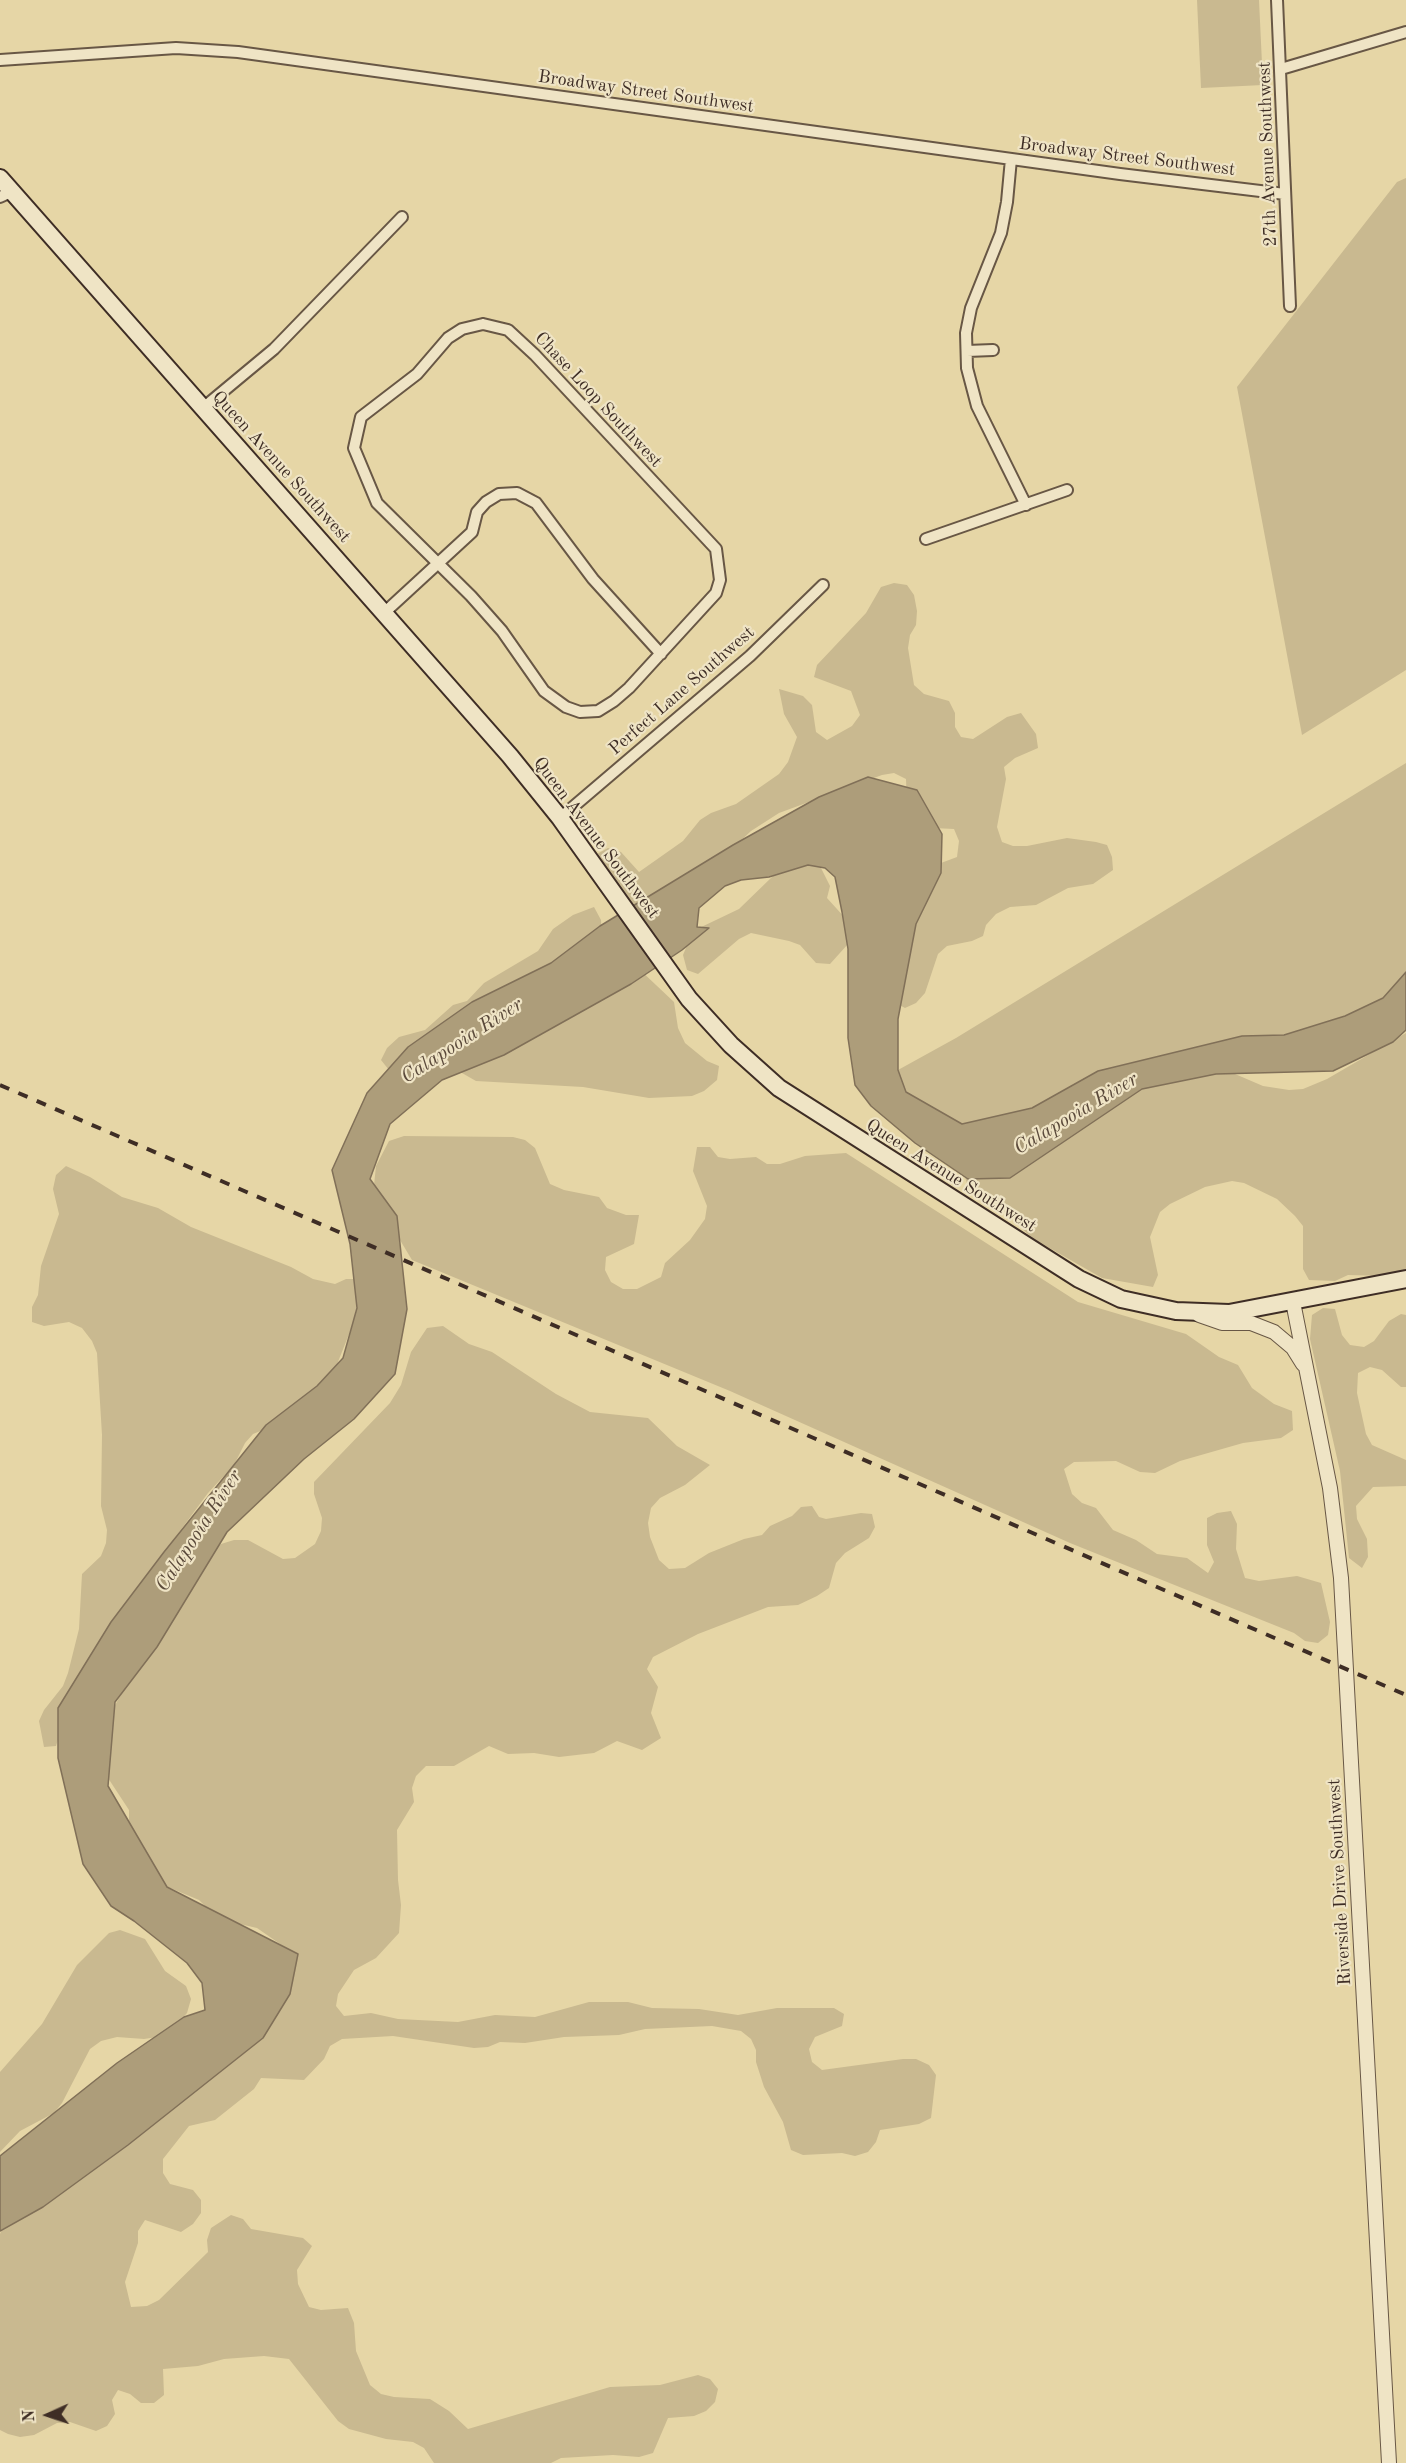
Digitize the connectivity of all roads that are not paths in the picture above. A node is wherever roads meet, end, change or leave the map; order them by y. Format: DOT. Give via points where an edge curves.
graph roads {
  1 [pos="1277,0"];
  2 [pos="1406,33"];
  3 [pos="0,60"];
  4 [pos="1281,69"];
  5 [pos="1011,159"];
  6 [pos="0,178"];
  7 [pos="6,194"];
  8 [pos="1286,194"];
  9 [pos="402,217"];
  10 [pos="1290,306"];
  11 [pos="993,350"];
  12 [pos="967,351"];
  13 [pos="203,408"];
  14 [pos="1066,490"];
  15 [pos="1026,505"];
  16 [pos="926,539"];
  17 [pos="437,565"];
  18 [pos="823,585"];
  19 [pos="384,613"];
  20 [pos="661,654"];
  21 [pos="560,818"];
  22 [pos="1406,1279"];
  23 [pos="1293,1302"];
  24 [pos="1194,1313"];
  25 [pos="1307,1370"];
  26 [pos="1389,2463"];
  1 -- 4 [label="street, 27th Avenue Southwest"];
  2 -- 4 [label="street"];
  3 -- 5 [label="street, Broadway Street Southwest" via="176,48 238,52"];
  4 -- 8 [label="street, 27th Avenue Southwest"];
  5 -- 8 [label="street, Broadway Street Southwest"];
  5 -- 12 [label="street" via="1001,233 971,308"];
  6 -- 7 [label="main road, Queen Avenue Southwest"];
  7 -- 13 [label="main road, Queen Avenue Southwest"];
  8 -- 10 [label="street, 27th Avenue Southwest"];
  9 -- 13 [label="street" via="274,349"];
  11 -- 12 [label="street"];
  12 -- 15 [label="street" via="967,368 977,406"];
  13 -- 19 [label="main road, Queen Avenue Southwest"];
  14 -- 15 [label="street"];
  15 -- 16 [label="street"];
  17 -- 19 [label="street"];
  17 -- 20 [label="street, Chase Loop Southwest" via="502,631 544,691 566,707 580,712 598,711 615,701"];
  17 -- 20 [label="street" via="472,532 477,512 486,502 499,494 517,493 536,503 593,579"];
  17 -- 20 [label="street, Chase Loop Southwest" via="377,503 354,448 356,432 361,417 417,374 448,338 462,329 483,324 508,330 716,549 720,580 716,593"];
  18 -- 21 [label="street, Perfect Lane Southwest" via="750,656"];
  19 -- 21 [label="main road, Queen Avenue Southwest"];
  21 -- 24 [label="main road, Queen Avenue Southwest" via="675,980 713,1026 779,1088 1078,1280 1121,1299"];
  22 -- 23 [label="main road, Queen Avenue Southwest"];
  23 -- 24 [label="main road, Queen Avenue Southwest" via="1229,1313"];
  23 -- 25 [label="street, Riverside Drive Southwest"];
  24 -- 25 [label="street" via="1222,1323 1251,1323 1274,1332 1293,1348"];
  25 -- 26 [label="street, Riverside Drive Southwest" via="1330,1488 1341,1578"];
}
